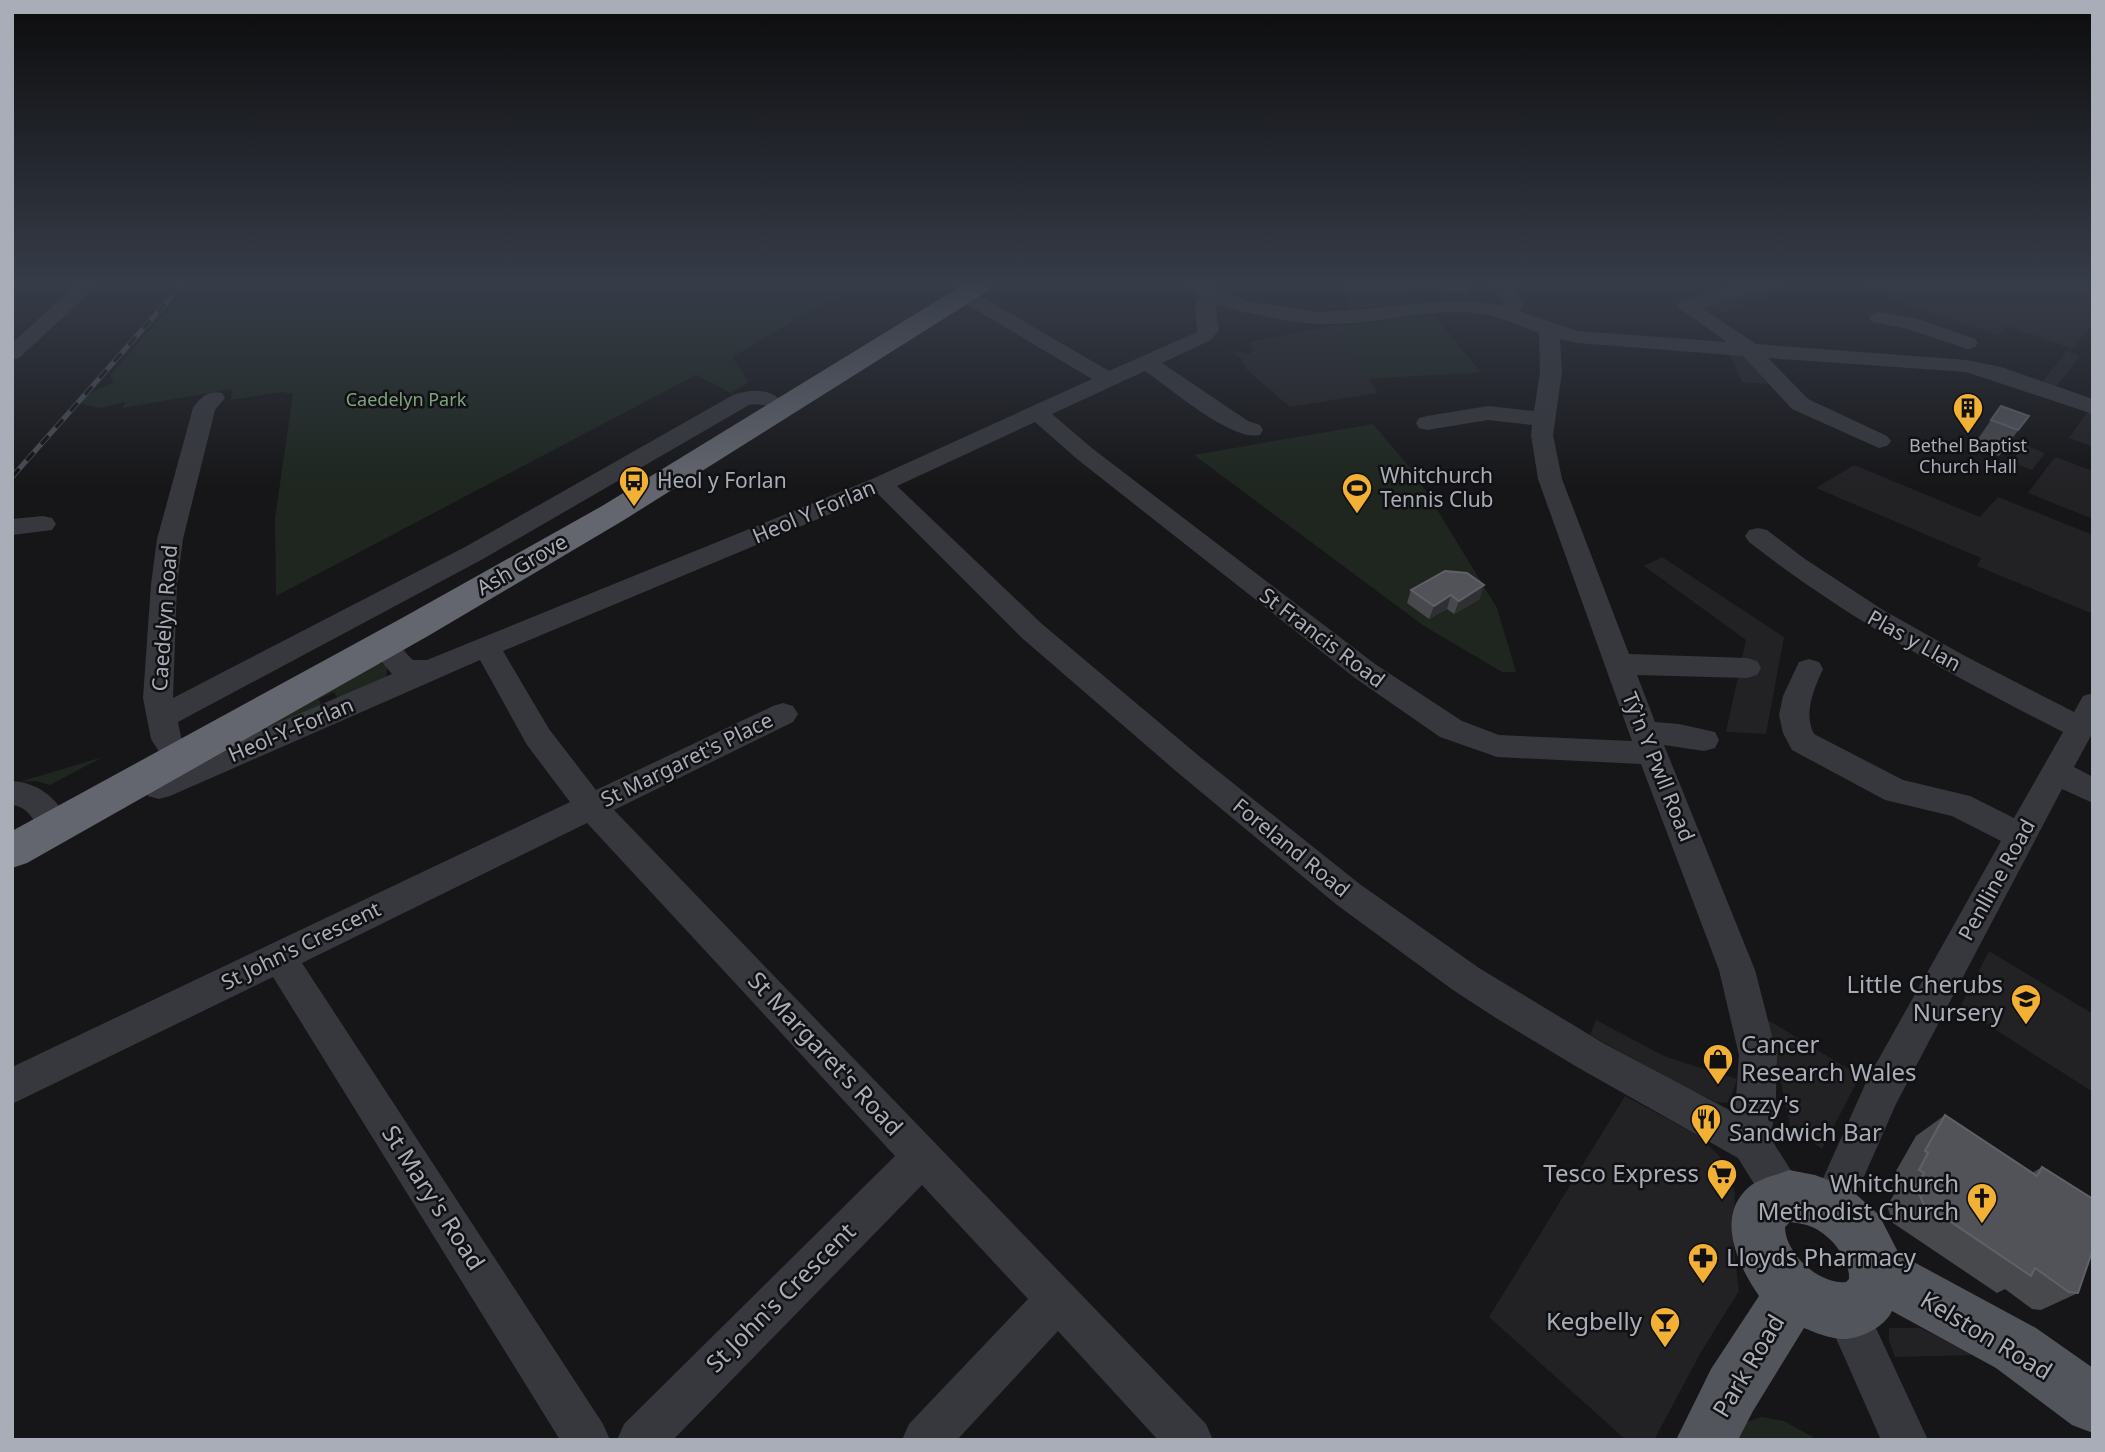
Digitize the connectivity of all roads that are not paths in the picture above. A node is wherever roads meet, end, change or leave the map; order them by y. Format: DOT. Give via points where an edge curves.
graph roads {
  1 [pos="853,354"];
  2 [pos="866,354"];
  3 [pos="1067,354"];
  4 [pos="1163,354"];
  5 [pos="1550,354"];
  6 [pos="1752,354"];
  7 [pos="1817,354"];
  8 [pos="1960,354"];
  9 [pos="1146,362"];
  10 [pos="1966,366"];
  11 [pos="1108,380"];
  12 [pos="214,397"];
  13 [pos="2093,407"];
  14 [pos="1038,413"];
  15 [pos="1542,419"];
  16 [pos="1427,423"];
  17 [pos="1251,430"];
  18 [pos="1879,441"];
  19 [pos="881,484"];
  20 [pos="43,524"];
  21 [pos="12,527"];
  22 [pos="1758,536"];
  23 [pos="381,645"];
  24 [pos="487,647"];
  25 [pos="1618,664"];
  26 [pos="1747,668"];
  27 [pos="1809,669"];
  28 [pos="423,672"];
  29 [pos="783,713"];
  30 [pos="2087,716"];
  31 [pos="1704,740"];
  32 [pos="1648,743"];
  33 [pos="167,750"];
  34 [pos="2056,772"];
  35 [pos="2093,791"];
  36 [pos="591,806"];
  37 [pos="31,813"];
  38 [pos="2022,836"];
  39 [pos="12,851"];
  40 [pos="279,957"];
  41 [pos="12,1086"];
  42 [pos="1752,1144"];
  43 [pos="922,1157"];
  44 [pos="1808,1202"];
  45 [pos="1861,1292"];
  46 [pos="1794,1293"];
  47 [pos="1057,1300"];
  48 [pos="2093,1404"];
  49 [pos="587,1440"];
  50 [pos="639,1440"];
  51 [pos="925,1440"];
  52 [pos="1190,1440"];
  53 [pos="1706,1440"];
  54 [pos="1905,1440"];
  1 -- 33 [label="highway, Ash Grove"];
  2 -- 23 [label="highway, Ash Grove" via="696,463"];
  3 -- 11 [label="street"];
  4 -- 9 [label="street, Heol Y Forlan"];
  5 -- 15 [label="street, Tŷ'n Y Pwll Road"];
  6 -- 18 [label="street" via="1800,404"];
  7 -- 10 [label="street"];
  8 -- 10 [label="street"];
  9 -- 11 [label="street, Heol Y Forlan"];
  9 -- 17 [label="street"];
  10 -- 13 [label="street"];
  11 -- 14 [label="street, Heol Y Forlan"];
  12 -- 33 [label="street, Caedelyn Road" via="204,408 167,559 158,689"];
  14 -- 19 [label="street, Heol Y Forlan"];
  14 -- 32 [label="street, St Francis Road" via="1364,671 1451,729 1497,746"];
  15 -- 16 [label="street" via="1488,414"];
  15 -- 25 [label="street, Tŷ'n Y Pwll Road" via="1550,479"];
  19 -- 24 [label="street, Heol Y Forlan"];
  19 -- 42 [label="street, Foreland Road" via="1032,631 1349,895 1509,1006"];
  20 -- 21 [label="street"];
  22 -- 30 [label="street, Plas y Llan" via="1892,630"];
  23 -- 28 [label="street" via="406,670"];
  23 -- 33 [label="highway, Ash Grove"];
  24 -- 28 [label="street, Heol Y Forlan"];
  24 -- 36 [label="street, St Margaret's Road" via="538,737"];
  25 -- 26 [label="street"];
  25 -- 32 [label="street, Tŷ'n Y Pwll Road"];
  27 -- 38 [label="street" via="1796,695 1795,733 1803,742 1896,791 1959,805"];
  28 -- 33 [label="street, Heol-Y-Forlan"];
  29 -- 36 [label="street, St Margaret's Place"];
  30 -- 34 [label="street, Penlline Road"];
  31 -- 32 [label="street, St Francis Road" via="1679,735"];
  32 -- 42 [label="street, Tŷ'n Y Pwll Road" via="1748,1005 1758,1055"];
  33 -- 37 [label="highway, Ash Grove"];
  34 -- 35 [label="street"];
  34 -- 38 [label="street, Penlline Road"];
  36 -- 40 [label="street, St John's Crescent"];
  36 -- 43 [label="street, St Margaret's Road"];
  37 -- 39 [label="highway, Ash Grove"];
  38 -- 44 [label="street, Penlline Road" via="1882,1091"];
  40 -- 41 [label="street, St John's Crescent"];
  40 -- 49 [label="street, St Mary's Road"];
  42 -- 44 [label="street"];
  43 -- 47 [label="street, St Margaret's Road"];
  43 -- 50 [label="street, St John's Crescent"];
  44 -- 45 [label="main road" via="1860,1234 1871,1253"];
  44 -- 46 [label="main road" via="1774,1200 1758,1223 1765,1259"];
  45 -- 46 [label="main road" via="1814,1305"];
  45 -- 48 [label="main road, Kelston Road" via="2016,1348"];
  45 -- 54 [label="street"];
  46 -- 53 [label="main road, Park Road" via="1731,1390"];
  47 -- 51 [label="street"];
  47 -- 52 [label="street, St Margaret's Road"];
}
